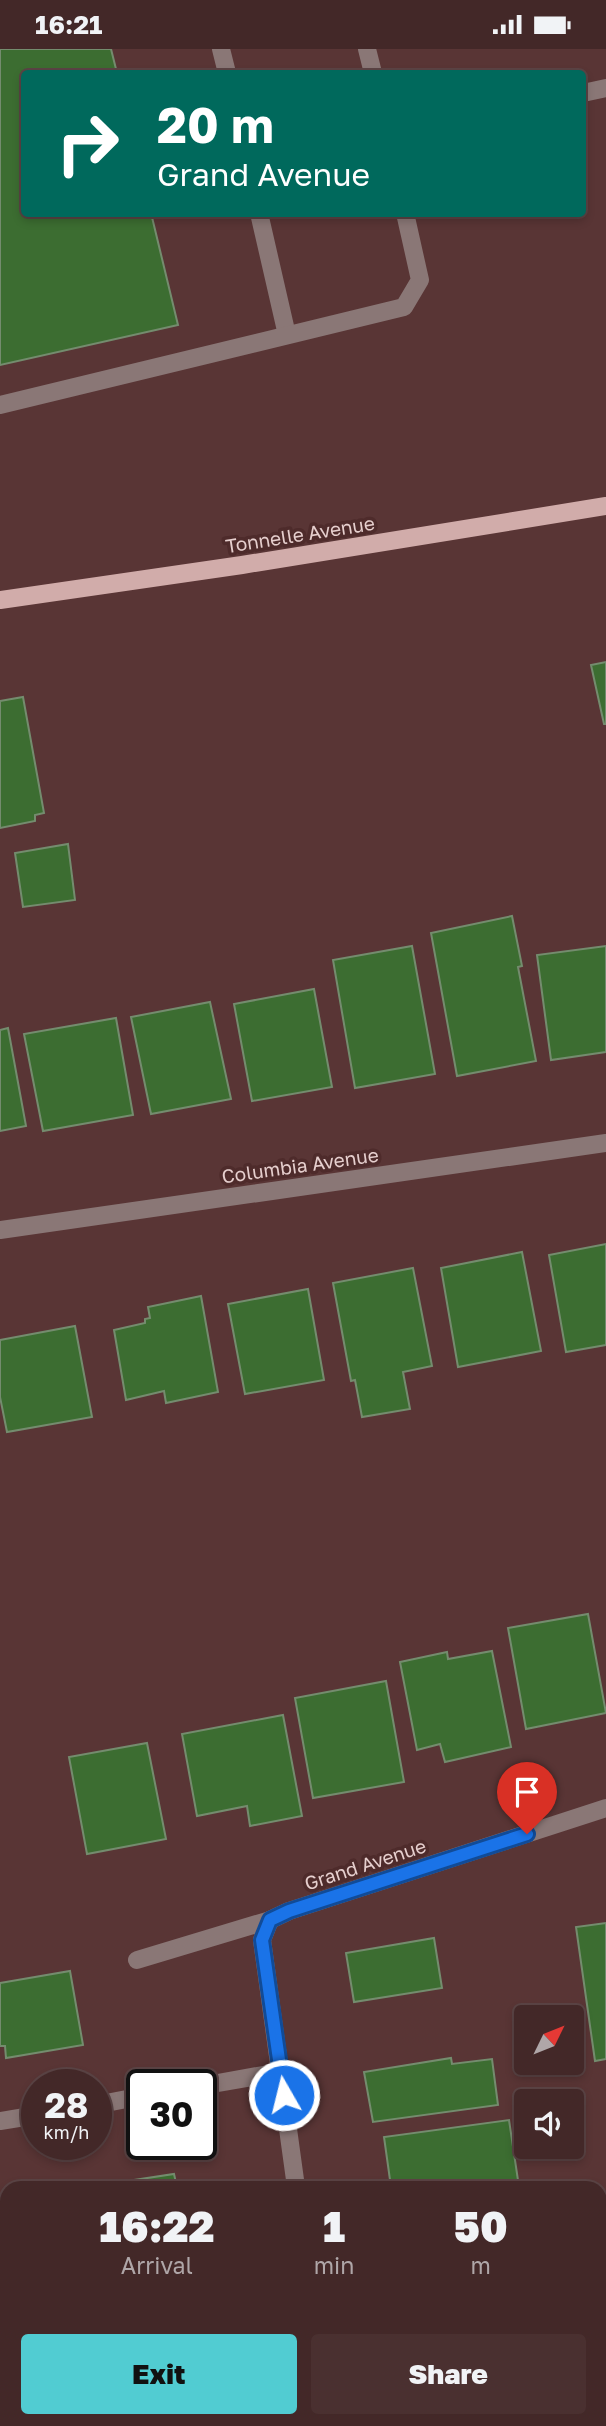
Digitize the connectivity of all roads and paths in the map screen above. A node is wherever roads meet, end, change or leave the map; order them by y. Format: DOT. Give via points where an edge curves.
graph roads {
  1 [pos="221,49"];
  2 [pos="367,49"];
  3 [pos="226,70"];
  4 [pos="372,70"];
  5 [pos="606,88"];
  6 [pos="586,92"];
  7 [pos="260,217"];
  8 [pos="406,217"];
  9 [pos="287,335"];
  10 [pos="0,405"];
  11 [pos="606,506"];
  12 [pos="0,600"];
  13 [pos="606,1143"];
  14 [pos="0,1230"];
  15 [pos="606,1808"];
  16 [pos="270,1920"];
  17 [pos="136,1960"];
  18 [pos="280,2072"];
  19 [pos="217,2083"];
  20 [pos="21,2118"];
  21 [pos="0,2122"];
  22 [pos="295,2181"];
  1 -- 3 [label="street"];
  2 -- 4 [label="street"];
  5 -- 6 [label="street"];
  7 -- 9 [label="street"];
  8 -- 9 [label="street" via="420,280 404,307"];
  9 -- 10 [label="street"];
  11 -- 12 [label="main road, Tonnelle Avenue"];
  13 -- 14 [label="street, Columbia Avenue"];
  15 -- 16 [label="street, Grand Avenue"];
  16 -- 17 [label="street, Grand Avenue"];
  16 -- 18 [label="street" via="262,1940"];
  18 -- 19 [label="street"];
  18 -- 22 [label="street"];
  20 -- 21 [label="street"];
}
